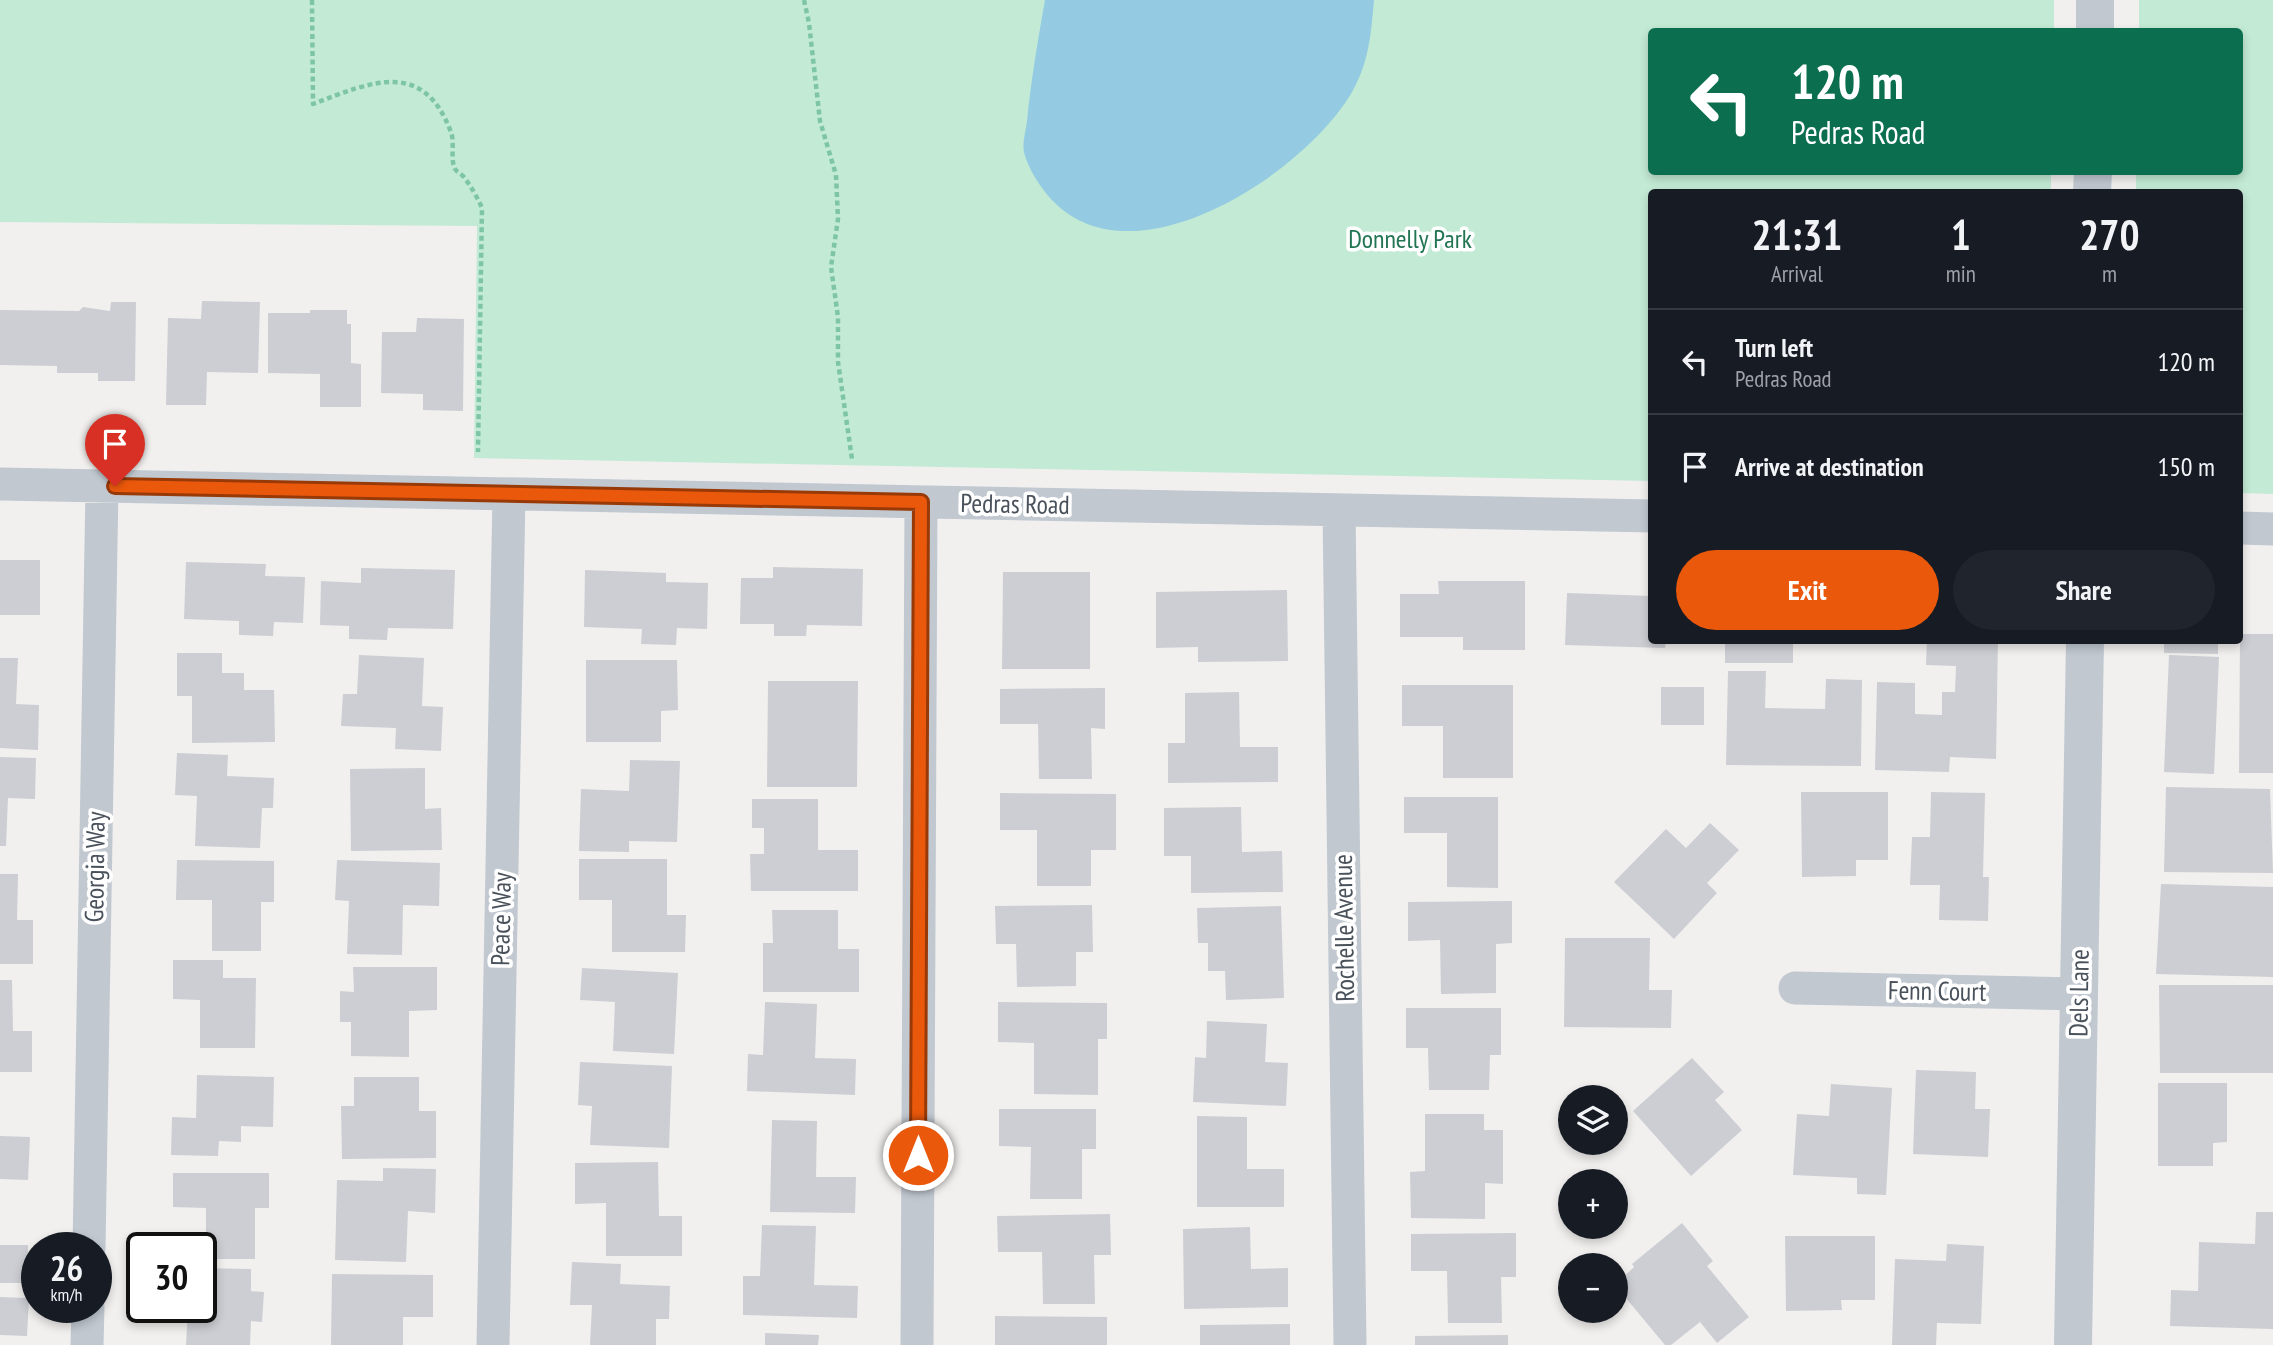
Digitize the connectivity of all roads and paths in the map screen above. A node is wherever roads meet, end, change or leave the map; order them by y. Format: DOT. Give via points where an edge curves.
graph roads {
  1 [pos="312,0"];
  2 [pos="804,0"];
  3 [pos="2095,0"];
  4 [pos="2095,28"];
  5 [pos="478,452"];
  6 [pos="852,459"];
  7 [pos="0,484"];
  8 [pos="102,486"];
  9 [pos="509,494"];
  10 [pos="921,502"];
  11 [pos="1339,510"];
  12 [pos="1648,516"];
  13 [pos="2243,528"];
  14 [pos="2273,528"];
  15 [pos="2085,644"];
  16 [pos="1795,988"];
  17 [pos="2079,994"];
  18 [pos="89,1232"];
  19 [pos="88,1323"];
  20 [pos="87,1345"];
  21 [pos="493,1345"];
  22 [pos="917,1345"];
  23 [pos="1350,1345"];
  24 [pos="2073,1345"];
  1 -- 5 [label="path" via="313,104 376,83 417,86 444,114 453,137 455,169 482,208"];
  2 -- 6 [label="path" via="820,121 836,175 838,219 831,267"];
  3 -- 4 [label="street"];
  7 -- 8 [label="street, Pedras Road"];
  8 -- 9 [label="street, Pedras Road"];
  8 -- 18 [label="street, Georgia Way"];
  9 -- 10 [label="street, Pedras Road"];
  9 -- 21 [label="street, Peace Way"];
  10 -- 11 [label="street, Pedras Road"];
  10 -- 22 [label="street"];
  11 -- 12 [label="street, Pedras Road"];
  11 -- 23 [label="street, Rochelle Avenue"];
  13 -- 14 [label="street"];
  15 -- 17 [label="street, Dels Lane"];
  16 -- 17 [label="street, Fenn Court"];
  17 -- 24 [label="street, Dels Lane"];
  19 -- 20 [label="street"];
}
